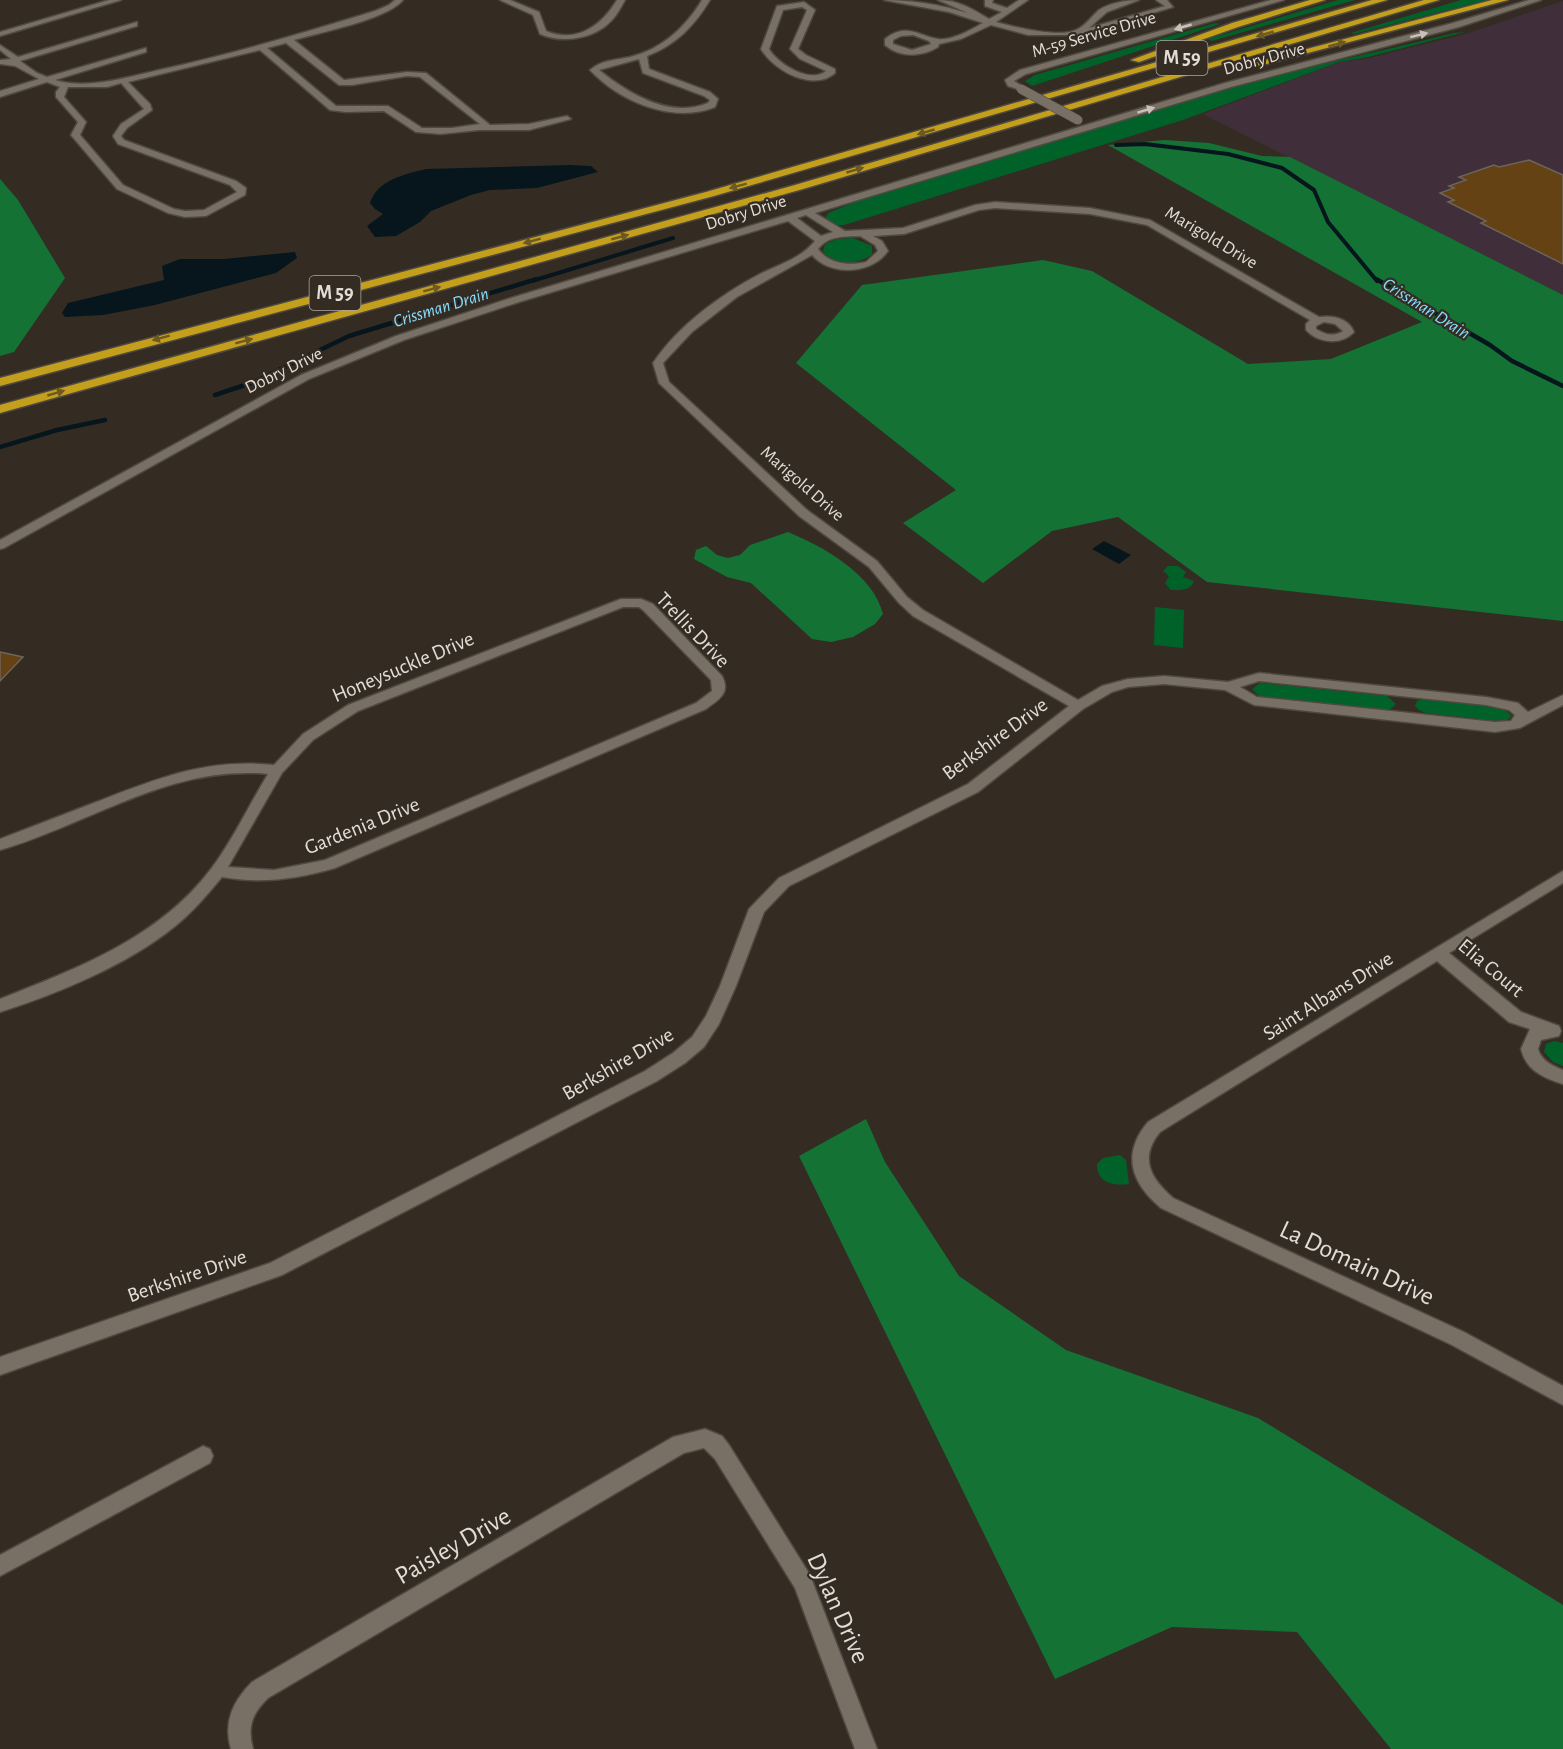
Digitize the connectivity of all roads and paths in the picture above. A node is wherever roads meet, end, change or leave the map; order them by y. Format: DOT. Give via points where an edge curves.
graph roads {
  1 [pos="117,0"];
  2 [pos="399,0"];
  3 [pos="504,0"];
  4 [pos="621,0"];
  5 [pos="706,0"];
  6 [pos="888,0"];
  7 [pos="942,0"];
  8 [pos="989,0"];
  9 [pos="1024,0"];
  10 [pos="1135,0"];
  11 [pos="1160,0"];
  12 [pos="1280,0"];
  13 [pos="1320,0"];
  14 [pos="1382,0"];
  15 [pos="1434,0"];
  16 [pos="1503,0"];
  17 [pos="1536,0"];
  18 [pos="805,2"];
  19 [pos="1007,11"];
  20 [pos="988,22"];
  21 [pos="134,24"];
  22 [pos="1079,33"];
  23 [pos="0,34"];
  24 [pos="287,39"];
  25 [pos="935,42"];
  26 [pos="0,47"];
  27 [pos="261,47"];
  28 [pos="143,50"];
  29 [pos="643,56"];
  30 [pos="16,62"];
  31 [pos="1,63"];
  32 [pos="46,80"];
  33 [pos="123,81"];
  34 [pos="66,85"];
  35 [pos="0,94"];
  36 [pos="1096,99"];
  37 [pos="982,116"];
  38 [pos="567,119"];
  39 [pos="1090,127"];
  40 [pos="481,128"];
  41 [pos="807,212"];
  42 [pos="789,218"];
  43 [pos="904,231"];
  44 [pos="843,234"];
  45 [pos="864,235"];
  46 [pos="816,245"];
  47 [pos="882,246"];
  48 [pos="827,263"];
  49 [pos="791,266"];
  50 [pos="1317,320"];
  51 [pos="0,382"];
  52 [pos="0,409"];
  53 [pos="0,545"];
  54 [pos="631,602"];
  55 [pos="1228,686"];
  56 [pos="718,693"];
  57 [pos="1563,699"];
  58 [pos="1078,706"];
  59 [pos="1513,706"];
  60 [pos="1549,708"];
  61 [pos="1515,725"];
  62 [pos="277,770"];
  63 [pos="0,845"];
  64 [pos="218,871"];
  65 [pos="1563,876"];
  66 [pos="1438,953"];
  67 [pos="0,1006"];
  68 [pos="1515,1017"];
  69 [pos="1558,1031"];
  70 [pos="1529,1046"];
  71 [pos="1563,1077"];
  72 [pos="1140,1167"];
  73 [pos="0,1366"];
  74 [pos="1563,1396"];
  75 [pos="705,1438"];
  76 [pos="203,1456"];
  77 [pos="0,1566"];
  78 [pos="242,1749"];
  79 [pos="866,1749"];
  1 -- 23 [label="street"];
  2 -- 24 [label="street" via="378,13"];
  3 -- 4 [label="street" via="536,14 543,32 560,37 583,33 606,21"];
  5 -- 29 [label="street" via="680,34"];
  6 -- 20 [label="street" via="950,10"];
  7 -- 20 [label="street" via="962,6"];
  8 -- 19 [label="street" via="988,4"];
  9 -- 19 [label="street"];
  10 -- 22 [label="street" via="1104,10"];
  11 -- 22 [label="street" via="1169,7"];
  12 -- 39 [label="street, M-59 Service Drive, one-way, bridge" via="1010,78 1011,84"];
  13 -- 37 [label="highway" via="1212,33"];
  14 -- 37 [label="highway, M 59, one-way"];
  15 -- 36 [label="highway, M 59"];
  36 -- 16 [label="highway, one-way" via="1296,55"];
  39 -- 17 [label="street, Dobry Drive, one-way"];
  18 -- 18 [label="street" via="811,10 794,49 832,71 815,79 774,62 765,52 780,8"];
  19 -- 20 [label="street"];
  20 -- 22 [label="street" via="1028,33"];
  20 -- 25 [label="street" via="955,38"];
  21 -- 30 [label="street"];
  24 -- 27 [label="street"];
  24 -- 40 [label="street" via="342,83 410,73 423,75 486,125"];
  25 -- 25 [label="street" via="928,50 914,52 898,50 888,42 893,36 906,33 921,34"];
  26 -- 30 [label="street"];
  27 -- 33 [label="street"];
  27 -- 40 [label="street" via="333,108 388,109 421,130"];
  28 -- 32 [label="street"];
  29 -- 29 [label="street" via="594,70 634,97 657,105 684,112 712,105 714,99 707,94 646,71"];
  30 -- 31 [label="street"];
  30 -- 32 [label="street"];
  32 -- 34 [label="street"];
  32 -- 35 [label="street"];
  33 -- 34 [label="street"];
  33 -- 34 [label="street" via="148,110 121,129 117,136 121,142 233,183 242,193 210,212 185,214 120,187 75,135 82,122 60,97"];
  52 -- 36 [label="highway, M 59, one-way" via="734,205"];
  37 -- 51 [label="highway, M 59, one-way" via="680,202"];
  38 -- 40 [label="street" via="529,127"];
  39 -- 41 [label="street, Dobry Drive"];
  41 -- 42 [label="street, Dobry Drive"];
  41 -- 44 [label="street, Marigold Drive"];
  42 -- 46 [label="street"];
  42 -- 53 [label="street, Dobry Drive" via="455,319 338,362 245,408"];
  43 -- 45 [label="street, Marigold Drive"];
  43 -- 47 [label="street, Marigold Drive"];
  43 -- 50 [label="street, Marigold Drive" via="995,205 1121,216 1150,223"];
  44 -- 45 [label="street, Marigold Drive"];
  44 -- 46 [label="street, Marigold Drive"];
  45 -- 47 [label="street, Marigold Drive"];
  46 -- 48 [label="street" via="817,257"];
  46 -- 49 [label="street, Marigold Drive"];
  47 -- 48 [label="street, Marigold Drive" via="881,256 868,264"];
  48 -- 49 [label="street, Marigold Drive"];
  49 -- 58 [label="street, Marigold Drive" via="756,280 674,341 658,363 664,384 803,513 873,564 909,606"];
  54 -- 56 [label="street, Trellis Drive" via="648,607 717,679"];
  54 -- 62 [label="street, Honeysuckle Drive" via="611,606 353,708 308,737"];
  55 -- 58 [label="street, Berkshire Drive" via="1164,680 1128,683 1107,689"];
  55 -- 59 [label="street, Berkshire Drive" via="1259,677"];
  55 -- 61 [label="street, Berkshire Drive" via="1254,701 1495,727"];
  56 -- 64 [label="street, Gardenia Drive" via="701,706 330,864 276,876"];
  57 -- 60 [label="street, Berkshire Drive"];
  58 -- 73 [label="street, Berkshire Drive" via="973,788 794,876 774,890 757,909 728,986 705,1032 689,1050 651,1076 276,1269"];
  59 -- 60 [label="street, Berkshire Drive"];
  59 -- 61 [label="street" via="1522,716"];
  60 -- 61 [label="street, Berkshire Drive"];
  62 -- 63 [label="street" via="248,766 190,772"];
  62 -- 64 [label="street, Honeysuckle Drive"];
  64 -- 67 [label="street" via="160,930 102,962"];
  65 -- 66 [label="street, Saint Albans Drive"];
  66 -- 68 [label="street, Elia Court"];
  66 -- 72 [label="street, Saint Albans Drive" via="1154,1127 1141,1144"];
  68 -- 69 [label="street, Elia Court"];
  68 -- 70 [label="street, Elia Court"];
  69 -- 70 [label="street, Elia Court" via="1536,1034"];
  70 -- 71 [label="street, Elia Court" via="1542,1069"];
  72 -- 74 [label="street, La Domain Drive" via="1153,1191 1167,1203 1457,1338"];
  75 -- 78 [label="street, Paisley Drive" via="680,1444 260,1690 239,1716 237,1728"];
  75 -- 79 [label="street, Dylan Drive" via="722,1452 803,1582"];
  76 -- 77 [label="street"];
}
